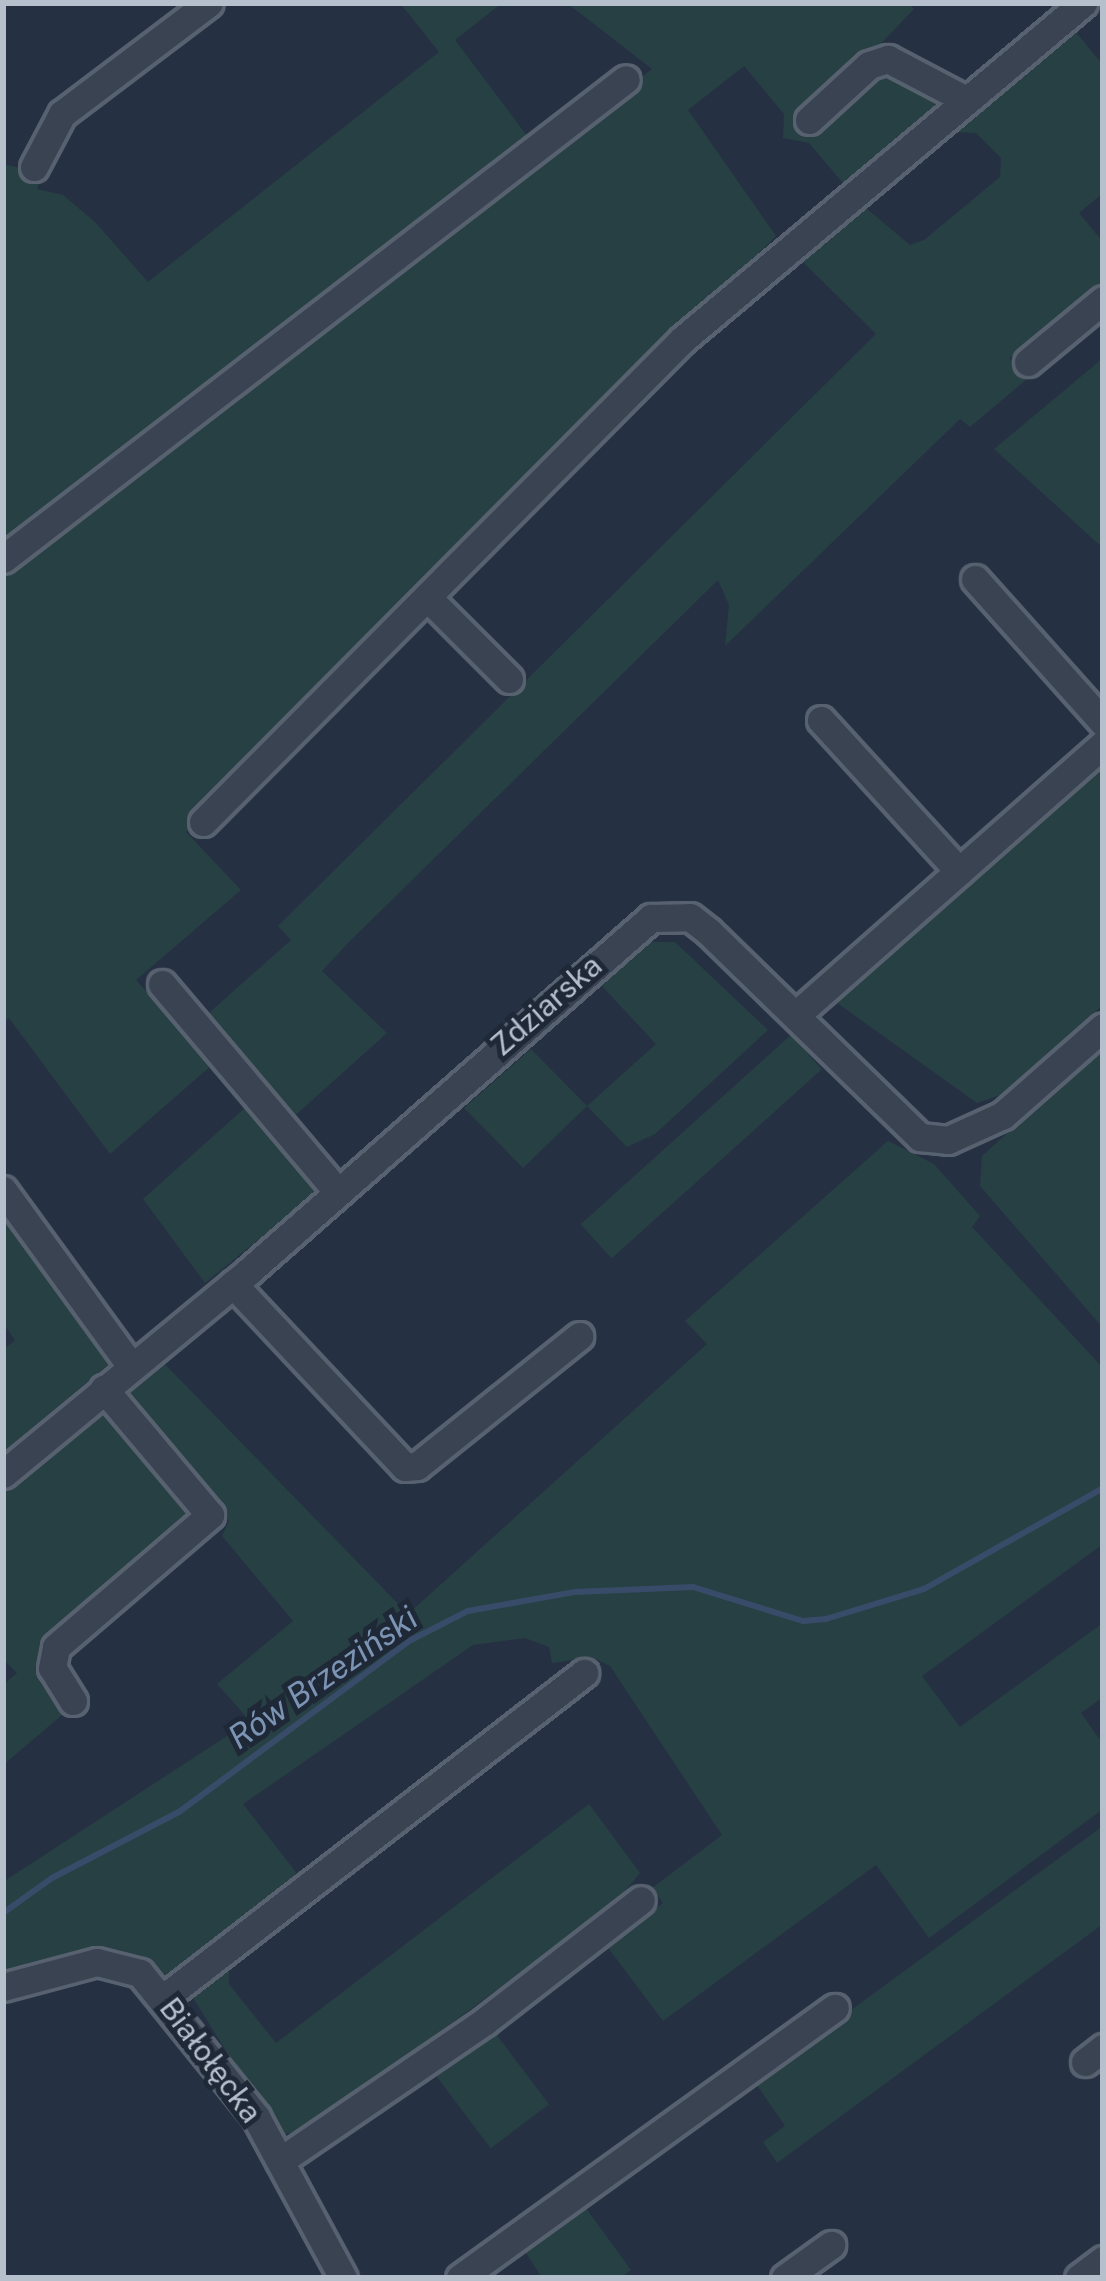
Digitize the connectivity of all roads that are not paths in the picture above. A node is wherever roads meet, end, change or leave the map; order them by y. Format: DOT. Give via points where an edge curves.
graph roads {
  1 [pos="208,3"];
  2 [pos="1074,6"];
  3 [pos="626,79"];
  4 [pos="966,100"];
  5 [pos="809,120"];
  6 [pos="34,167"];
  7 [pos="1103,300"];
  8 [pos="1028,362"];
  9 [pos="3,559"];
  10 [pos="975,580"];
  11 [pos="427,597"];
  12 [pos="509,679"];
  13 [pos="821,719"];
  14 [pos="1103,722"];
  15 [pos="1103,743"];
  16 [pos="203,822"];
  17 [pos="959,872"];
  18 [pos="162,984"];
  19 [pos="796,1016"];
  20 [pos="1103,1027"];
  21 [pos="3,1190"];
  22 [pos="338,1192"];
  23 [pos="233,1284"];
  24 [pos="579,1336"];
  25 [pos="131,1366"];
  26 [pos="104,1389"];
  27 [pos="3,1474"];
  28 [pos="584,1673"];
  29 [pos="74,1701"];
  30 [pos="641,1900"];
  31 [pos="3,1987"];
  32 [pos="166,1997"];
  33 [pos="835,2008"];
  34 [pos="280,2162"];
  35 [pos="832,2245"];
  36 [pos="1103,2260"];
  37 [pos="343,2278"];
  38 [pos="460,2278"];
  39 [pos="784,2278"];
  40 [pos="1079,2278"];
  1 -- 6 [label="street" via="62,114"];
  2 -- 4 [label="street"];
  3 -- 9 [label="street"];
  4 -- 5 [label="street" via="888,59 869,65"];
  4 -- 11 [label="street" via="699,324"];
  7 -- 8 [label="street"];
  10 -- 14 [label="street"];
  11 -- 12 [label="street"];
  11 -- 16 [label="street"];
  13 -- 17 [label="street"];
  15 -- 17 [label="street"];
  17 -- 19 [label="street"];
  18 -- 22 [label="street"];
  19 -- 20 [label="street, Zdziarska" via="902,1127 948,1140 1003,1115"];
  19 -- 22 [label="street, Zdziarska" via="690,917 651,918"];
  21 -- 25 [label="street"];
  22 -- 23 [label="street, Zdziarska"];
  23 -- 24 [label="street" via="405,1467 417,1466"];
  23 -- 25 [label="street, Zdziarska"];
  25 -- 26 [label="street, Zdziarska"];
  26 -- 27 [label="street, Zdziarska"];
  26 -- 29 [label="street" via="209,1515 56,1647 52,1668"];
  28 -- 32 [label="street"];
  30 -- 34 [label="street" via="485,2021"];
  31 -- 32 [label="street, Białołęcka" via="97,1961 140,1973"];
  32 -- 34 [label="street, Białołęcka"];
  33 -- 38 [label="street"];
  34 -- 37 [label="street, Białołęcka"];
  35 -- 39 [label="street"];
  36 -- 40 [label="street"];
}
